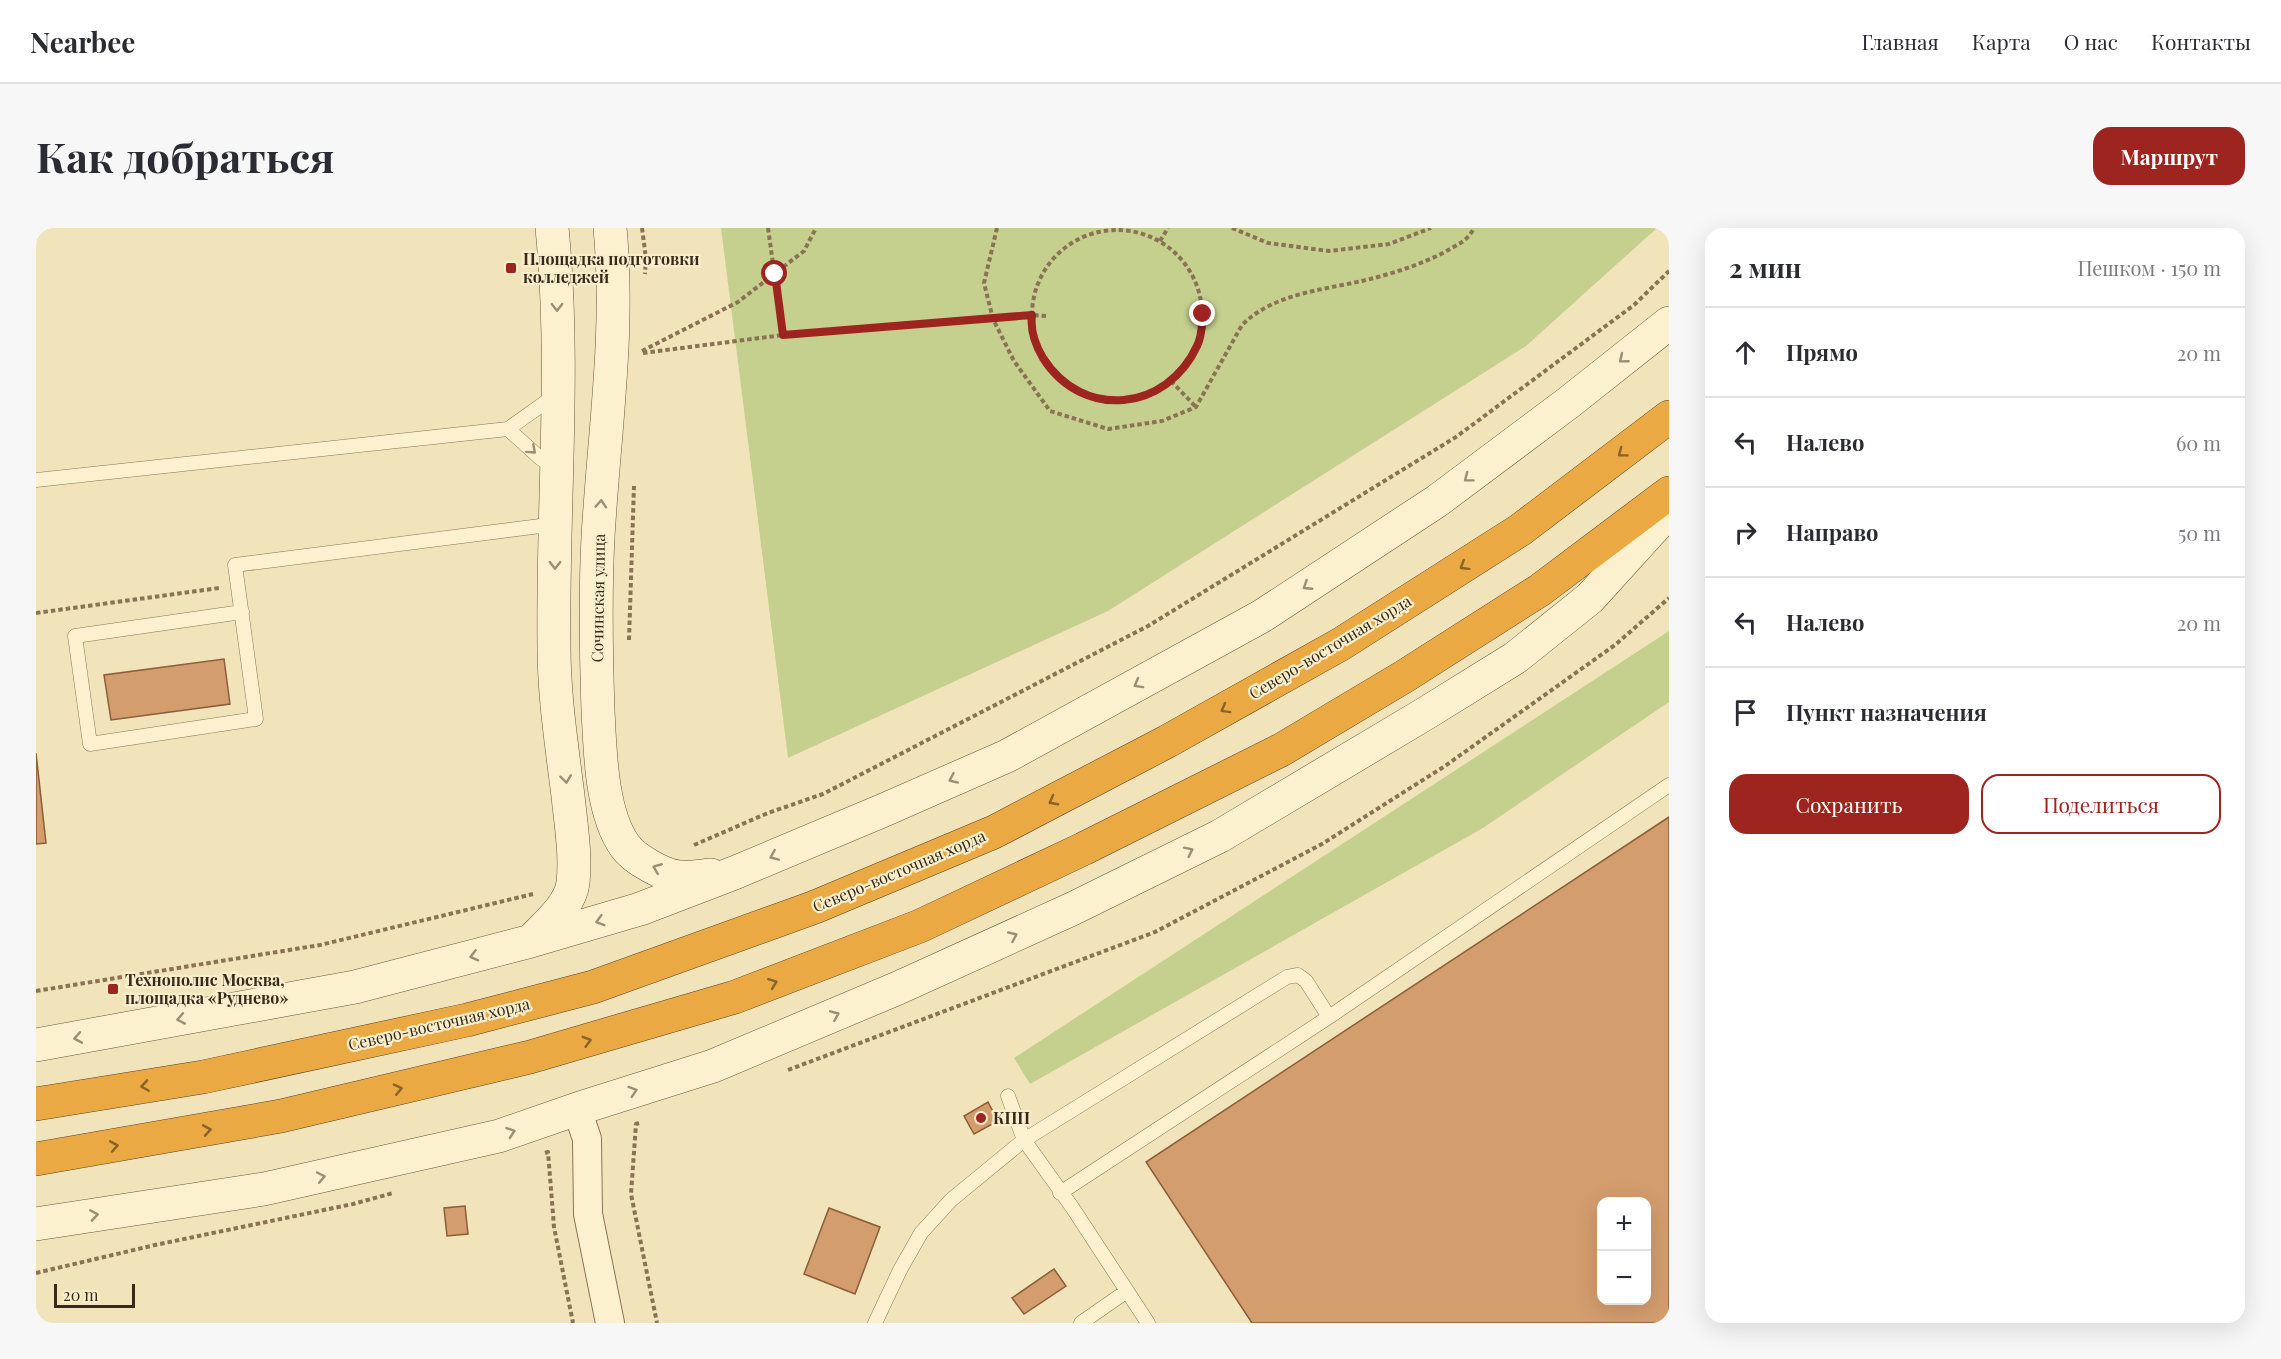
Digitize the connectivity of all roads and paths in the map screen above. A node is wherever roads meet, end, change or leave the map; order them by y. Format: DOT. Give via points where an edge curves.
graph roads {
  1 [pos="552,228"];
  2 [pos="610,228"];
  3 [pos="642,228"];
  4 [pos="768,228"];
  5 [pos="816,228"];
  6 [pos="996,228"];
  7 [pos="1168,228"];
  8 [pos="1233,228"];
  9 [pos="1431,228"];
  10 [pos="1474,228"];
  11 [pos="1160,241"];
  12 [pos="1669,271"];
  13 [pos="775,274"];
  14 [pos="644,282"];
  15 [pos="1032,315"];
  16 [pos="1046,316"];
  17 [pos="993,319"];
  18 [pos="1669,323"];
  19 [pos="783,335"];
  20 [pos="640,341"];
  21 [pos="639,353"];
  22 [pos="1170,381"];
  23 [pos="558,393"];
  24 [pos="1196,407"];
  25 [pos="1669,417"];
  26 [pos="508,429"];
  27 [pos="558,470"];
  28 [pos="36,480"];
  29 [pos="634,482"];
  30 [pos="1669,494"];
  31 [pos="1669,511"];
  32 [pos="556,524"];
  33 [pos="242,612"];
  34 [pos="628,646"];
  35 [pos="1669,785"];
  36 [pos="685,849"];
  37 [pos="734,873"];
  38 [pos="542,892"];
  39 [pos="531,941"];
  40 [pos="36,991"];
  41 [pos="1329,1017"];
  42 [pos="36,1045"];
  43 [pos="1008,1096"];
  44 [pos="36,1104"];
  45 [pos="577,1109"];
  46 [pos="636,1124"];
  47 [pos="1023,1140"];
  48 [pos="548,1152"];
  49 [pos="36,1160"];
  50 [pos="1060,1193"];
  51 [pos="36,1224"];
  52 [pos="155,1245"];
  53 [pos="36,1273"];
  54 [pos="1127,1292"];
  55 [pos="573,1323"];
  56 [pos="610,1323"];
  57 [pos="657,1323"];
  58 [pos="875,1323"];
  59 [pos="1081,1323"];
  60 [pos="1148,1323"];
  1 -- 23 [label="street, one-way"];
  37 -- 2 [label="street, Сочинская улица, one-way" via="678,877 646,864 626,848 612,823 601,764 596,654 598,538 614,272"];
  3 -- 14 [label="path"];
  4 -- 13 [label="path"];
  5 -- 13 [label="path" via="804,251"];
  6 -- 17 [label="path" via="984,283"];
  7 -- 11 [label="path"];
  8 -- 9 [label="path" via="1268,243 1329,251 1389,244"];
  10 -- 24 [label="path" via="1468,239 1428,260 1375,278 1291,296 1252,315 1242,325"];
  11 -- 15 [label="path" via="1136,231 1109,230 1083,236 1060,250 1043,271 1033,296"];
  11 -- 22 [label="path" via="1183,260 1198,285 1203,314 1199,344 1184,369"];
  12 -- 36 [label="path" via="1634,305 1456,437 1148,626 823,794"];
  13 -- 19 [label="path"];
  13 -- 21 [label="path" via="738,302"];
  15 -- 16 [label="path"];
  15 -- 17 [label="path"];
  15 -- 22 [label="path" via="1037,348 1053,373 1076,391 1105,401 1134,400 1162,389"];
  17 -- 19 [label="path"];
  17 -- 24 [label="path" via="1014,361 1050,411 1108,429 1162,421"];
  18 -- 37 [label="street, one-way" via="1437,501 1262,616 1007,756"];
  19 -- 21 [label="path"];
  20 -- 21 [label="path"];
  22 -- 24 [label="path"];
  23 -- 26 [label="lane"];
  23 -- 27 [label="street"];
  25 -- 44 [label="highway, Северо-восточная хорда, one-way" via="1520,530 1341,644 994,832 816,907 593,987 467,1020 214,1075"];
  26 -- 27 [label="lane, one-way"];
  26 -- 28 [label="lane"];
  27 -- 32 [label="street"];
  29 -- 34 [label="path"];
  49 -- 30 [label="highway, one-way" via="281,1116 530,1057 735,998 920,926 1281,750 1540,590"];
  45 -- 31 [label="street, one-way" via="712,1065 898,988 1220,836 1515,658 1590,598"];
  32 -- 33 [label="lane" via="235,565"];
  32 -- 39 [label="street, one-way" via="554,648 573,843 573,885 562,908"];
  33 -- 33 [label="lane" via="256,719 90,744 75,636"];
  35 -- 41 [label="lane"];
  37 -- 39 [label="street, one-way" via="640,909"];
  38 -- 40 [label="path" via="320,945"];
  39 -- 42 [label="street, one-way" via="355,987"];
  41 -- 47 [label="lane" via="1306,981 1298,975 1287,977"];
  41 -- 50 [label="lane"];
  43 -- 47 [label="lane"];
  51 -- 45 [label="street, one-way" via="264,1190 499,1136"];
  45 -- 56 [label="street" via="587,1139 588,1214"];
  46 -- 57 [label="path" via="631,1194"];
  47 -- 50 [label="lane"];
  47 -- 58 [label="lane" via="951,1200 921,1233"];
  48 -- 55 [label="path" via="554,1227"];
  50 -- 54 [label="lane"];
  52 -- 53 [label="path"];
  54 -- 59 [label="lane"];
  54 -- 60 [label="lane"];
}
